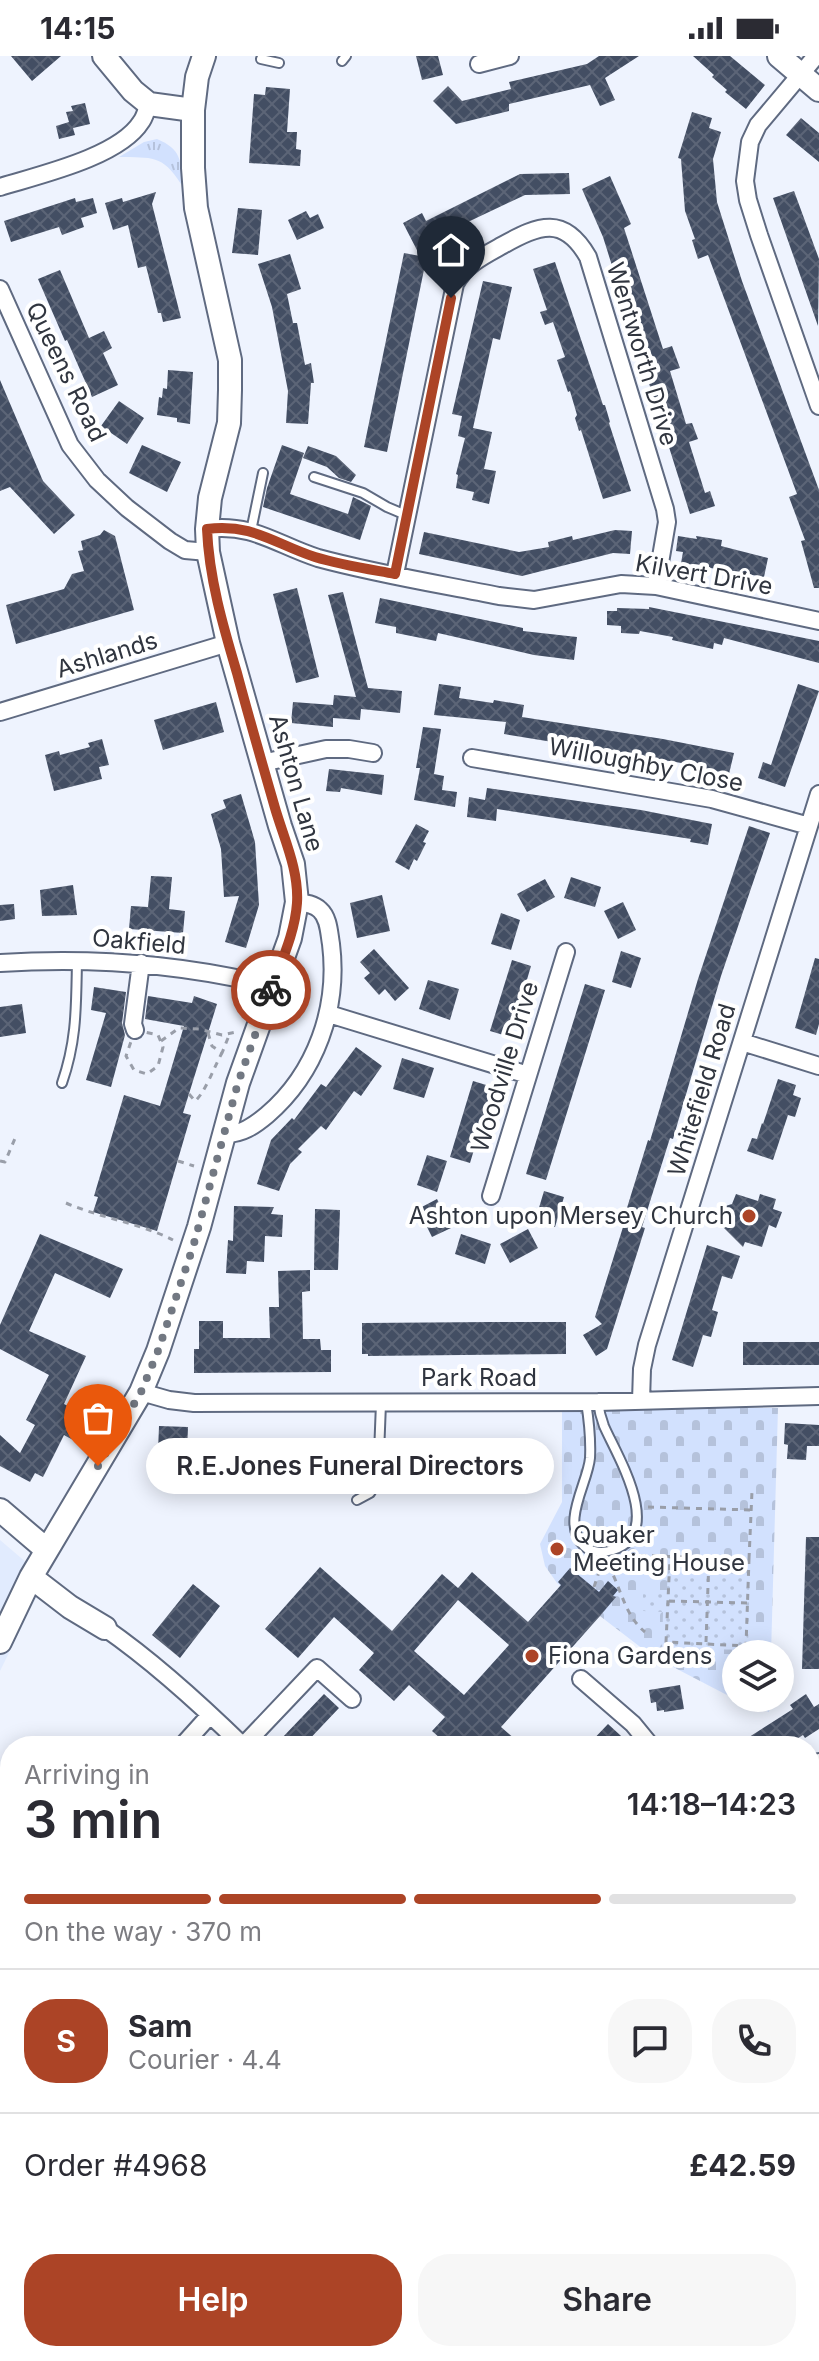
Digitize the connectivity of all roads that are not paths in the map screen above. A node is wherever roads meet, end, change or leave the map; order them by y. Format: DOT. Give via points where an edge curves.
graph roads {
  1 [pos="104,56"];
  2 [pos="204,56"];
  3 [pos="510,56"];
  4 [pos="779,56"];
  5 [pos="816,56"];
  6 [pos="260,60"];
  7 [pos="279,63"];
  8 [pos="479,64"];
  9 [pos="802,74"];
  10 [pos="819,90"];
  11 [pos="149,104"];
  12 [pos="193,110"];
  13 [pos="0,187"];
  14 [pos="0,289"];
  15 [pos="819,406"];
  16 [pos="263,473"];
  17 [pos="314,477"];
  18 [pos="406,515"];
  19 [pos="207,529"];
  20 [pos="251,531"];
  21 [pos="208,552"];
  22 [pos="395,574"];
  23 [pos="656,586"];
  24 [pos="819,621"];
  25 [pos="228,643"];
  26 [pos="0,712"];
  27 [pos="373,753"];
  28 [pos="472,758"];
  29 [pos="262,763"];
  30 [pos="819,794"];
  31 [pos="809,826"];
  32 [pos="297,902"];
  33 [pos="566,952"];
  34 [pos="77,960"];
  35 [pos="0,963"];
  36 [pos="141,963"];
  37 [pos="272,986"];
  38 [pos="329,1014"];
  39 [pos="135,1030"];
  40 [pos="742,1042"];
  41 [pos="819,1066"];
  42 [pos="528,1075"];
  43 [pos="62,1083"];
  44 [pos="224,1133"];
  45 [pos="491,1196"];
  46 [pos="141,1392"];
  47 [pos="819,1396"];
  48 [pos="641,1401"];
  49 [pos="592,1402"];
  50 [pos="381,1403"];
  51 [pos="357,1500"];
  52 [pos="0,1510"];
  53 [pos="47,1550"];
  54 [pos="31,1577"];
  55 [pos="105,1628"];
  56 [pos="0,1642"];
  57 [pos="581,1679"];
  58 [pos="352,1699"];
  59 [pos="210,1715"];
  60 [pos="191,1736"];
  61 [pos="232,1736"];
  62 [pos="252,1736"];
  63 [pos="643,1736"];
  1 -- 11 [label="main road"];
  2 -- 12 [label="main road, Ashton Lane"];
  3 -- 8 [label="street"];
  4 -- 9 [label="main road"];
  5 -- 9 [label="street"];
  6 -- 7 [label="lane"];
  9 -- 10 [label="main road"];
  9 -- 15 [label="street" via="758,125 745,181"];
  11 -- 12 [label="main road"];
  11 -- 13 [label="street" via="132,132 98,156"];
  12 -- 19 [label="main road, Ashton Lane" via="196,208 230,360 229,423"];
  14 -- 21 [label="street, Queens Road" via="70,445 97,480 170,541 185,550"];
  16 -- 20 [label="lane"];
  17 -- 18 [label="lane"];
  18 -- 22 [label="street, Wentworth Drive"];
  18 -- 23 [label="street, Wentworth Drive" via="455,284 470,264 530,230 566,231 588,257 665,509"];
  19 -- 20 [label="street, Kilvert Drive"];
  19 -- 21 [label="main road, Ashton Lane"];
  20 -- 22 [label="street, Kilvert Drive" via="316,557"];
  21 -- 25 [label="main road, Ashton Lane"];
  22 -- 23 [label="street, Kilvert Drive" via="522,600 621,584"];
  23 -- 24 [label="street, Kilvert Drive"];
  25 -- 26 [label="street, Ashlands"];
  25 -- 29 [label="main road, Ashton Lane"];
  27 -- 29 [label="street" via="326,749"];
  28 -- 31 [label="street, Willoughby Close" via="712,799"];
  29 -- 32 [label="main road, Ashton Lane" via="293,864"];
  30 -- 31 [label="street, Whitefield Road"];
  31 -- 40 [label="street, Whitefield Road"];
  32 -- 37 [label="main road, Ashton Lane"];
  32 -- 38 [label="street" via="317,907 327,921 333,963"];
  33 -- 42 [label="street, Woodville Drive"];
  34 -- 35 [label="street, Oakfield"];
  34 -- 36 [label="street, Oakfield"];
  34 -- 43 [label="lane" via="74,1041"];
  36 -- 37 [label="street, Oakfield"];
  36 -- 39 [label="street"];
  37 -- 44 [label="main road, Ashton Lane"];
  38 -- 42 [label="street"];
  38 -- 44 [label="street" via="309,1064 286,1096 247,1129"];
  40 -- 41 [label="street"];
  40 -- 48 [label="street, Whitefield Road" via="647,1345"];
  42 -- 45 [label="street, Woodville Drive"];
  44 -- 46 [label="main road, Ashton Lane" via="186,1268"];
  46 -- 50 [label="street, Park Road" via="194,1403"];
  46 -- 53 [label="main road, Ashton Lane"];
  47 -- 48 [label="street, Park Road"];
  48 -- 49 [label="street, Park Road"];
  49 -- 49 [label="lane" via="590,1460 575,1520 584,1546 615,1550 633,1534 636,1507 616,1447"];
  49 -- 50 [label="street, Park Road"];
  50 -- 51 [label="lane" via="378,1480"];
  52 -- 53 [label="main road"];
  53 -- 54 [label="main road, Ashton Lane"];
  54 -- 55 [label="main road"];
  54 -- 56 [label="main road, Ashton Lane"];
  55 -- 59 [label="street"];
  57 -- 63 [label="street"];
  58 -- 62 [label="street" via="317,1668"];
  59 -- 60 [label="street"];
  59 -- 61 [label="street"];
}
